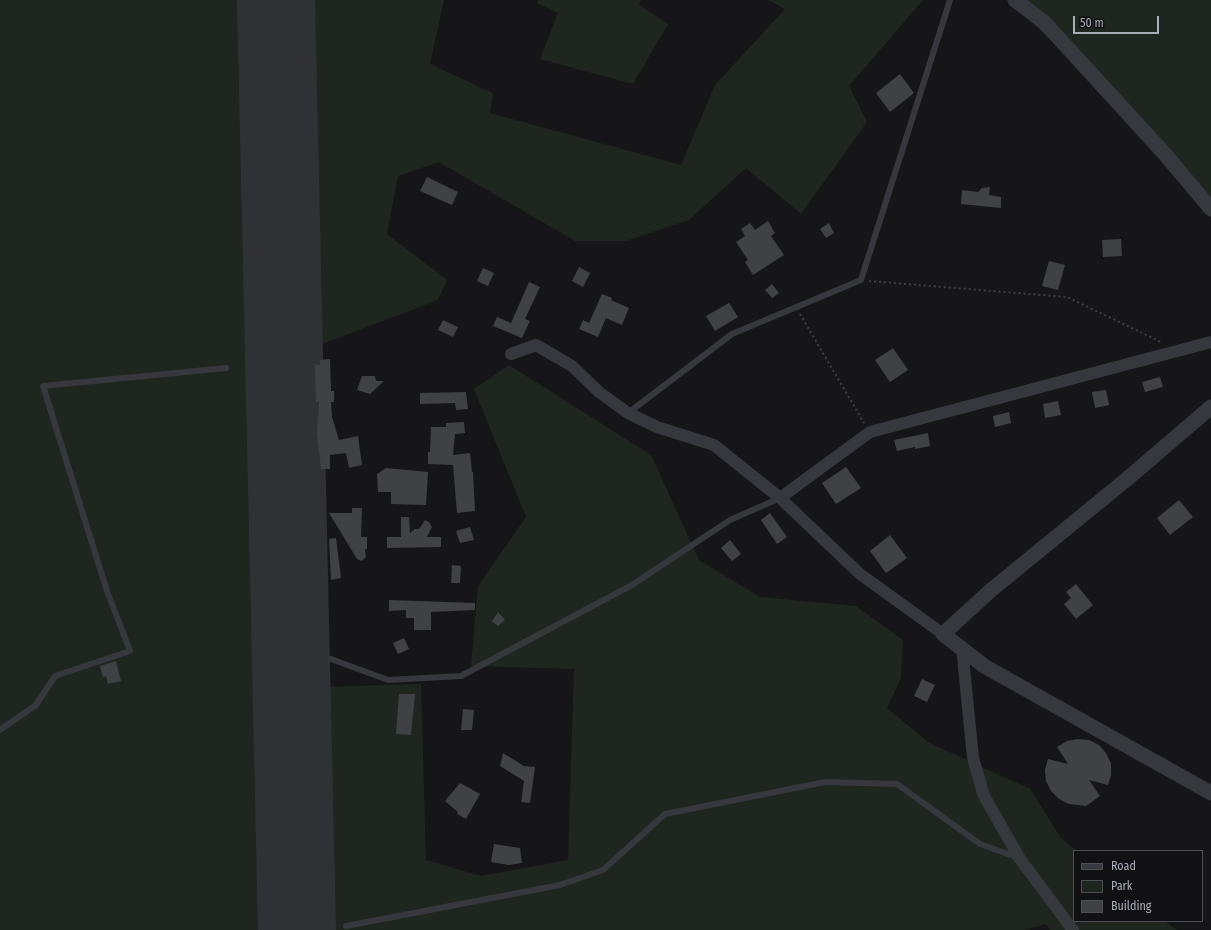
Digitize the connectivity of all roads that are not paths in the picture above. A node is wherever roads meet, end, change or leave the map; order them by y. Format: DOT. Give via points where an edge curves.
graph roads {
  1 [pos="950,0"];
  2 [pos="1015,0"];
  3 [pos="1211,208"];
  4 [pos="1211,342"];
  5 [pos="511,354"];
  6 [pos="226,368"];
  7 [pos="1211,407"];
  8 [pos="628,413"];
  9 [pos="780,498"];
  10 [pos="943,634"];
  11 [pos="962,647"];
  12 [pos="331,659"];
  13 [pos="0,730"];
  14 [pos="1211,793"];
  15 [pos="1020,859"];
  16 [pos="346,926"];
  17 [pos="1073,930"];
  1 -- 8 [label="lane" via="860,280 732,334"];
  2 -- 3 [label="street" via="1044,22"];
  4 -- 9 [label="street" via="870,432"];
  5 -- 8 [label="street" via="536,345 572,366 599,392"];
  6 -- 13 [label="lane" via="43,386 107,591 130,651 56,676 36,705"];
  7 -- 10 [label="street" via="990,591"];
  8 -- 9 [label="street" via="657,427 714,445"];
  9 -- 10 [label="street" via="860,574"];
  9 -- 12 [label="lane" via="730,520 632,586 461,676 388,680"];
  10 -- 11 [label="street"];
  11 -- 14 [label="street" via="984,666"];
  11 -- 15 [label="street" via="973,758 984,796"];
  15 -- 16 [label="lane" via="980,844 897,784 825,782 665,814 603,870 560,885"];
  15 -- 17 [label="street"];
}
